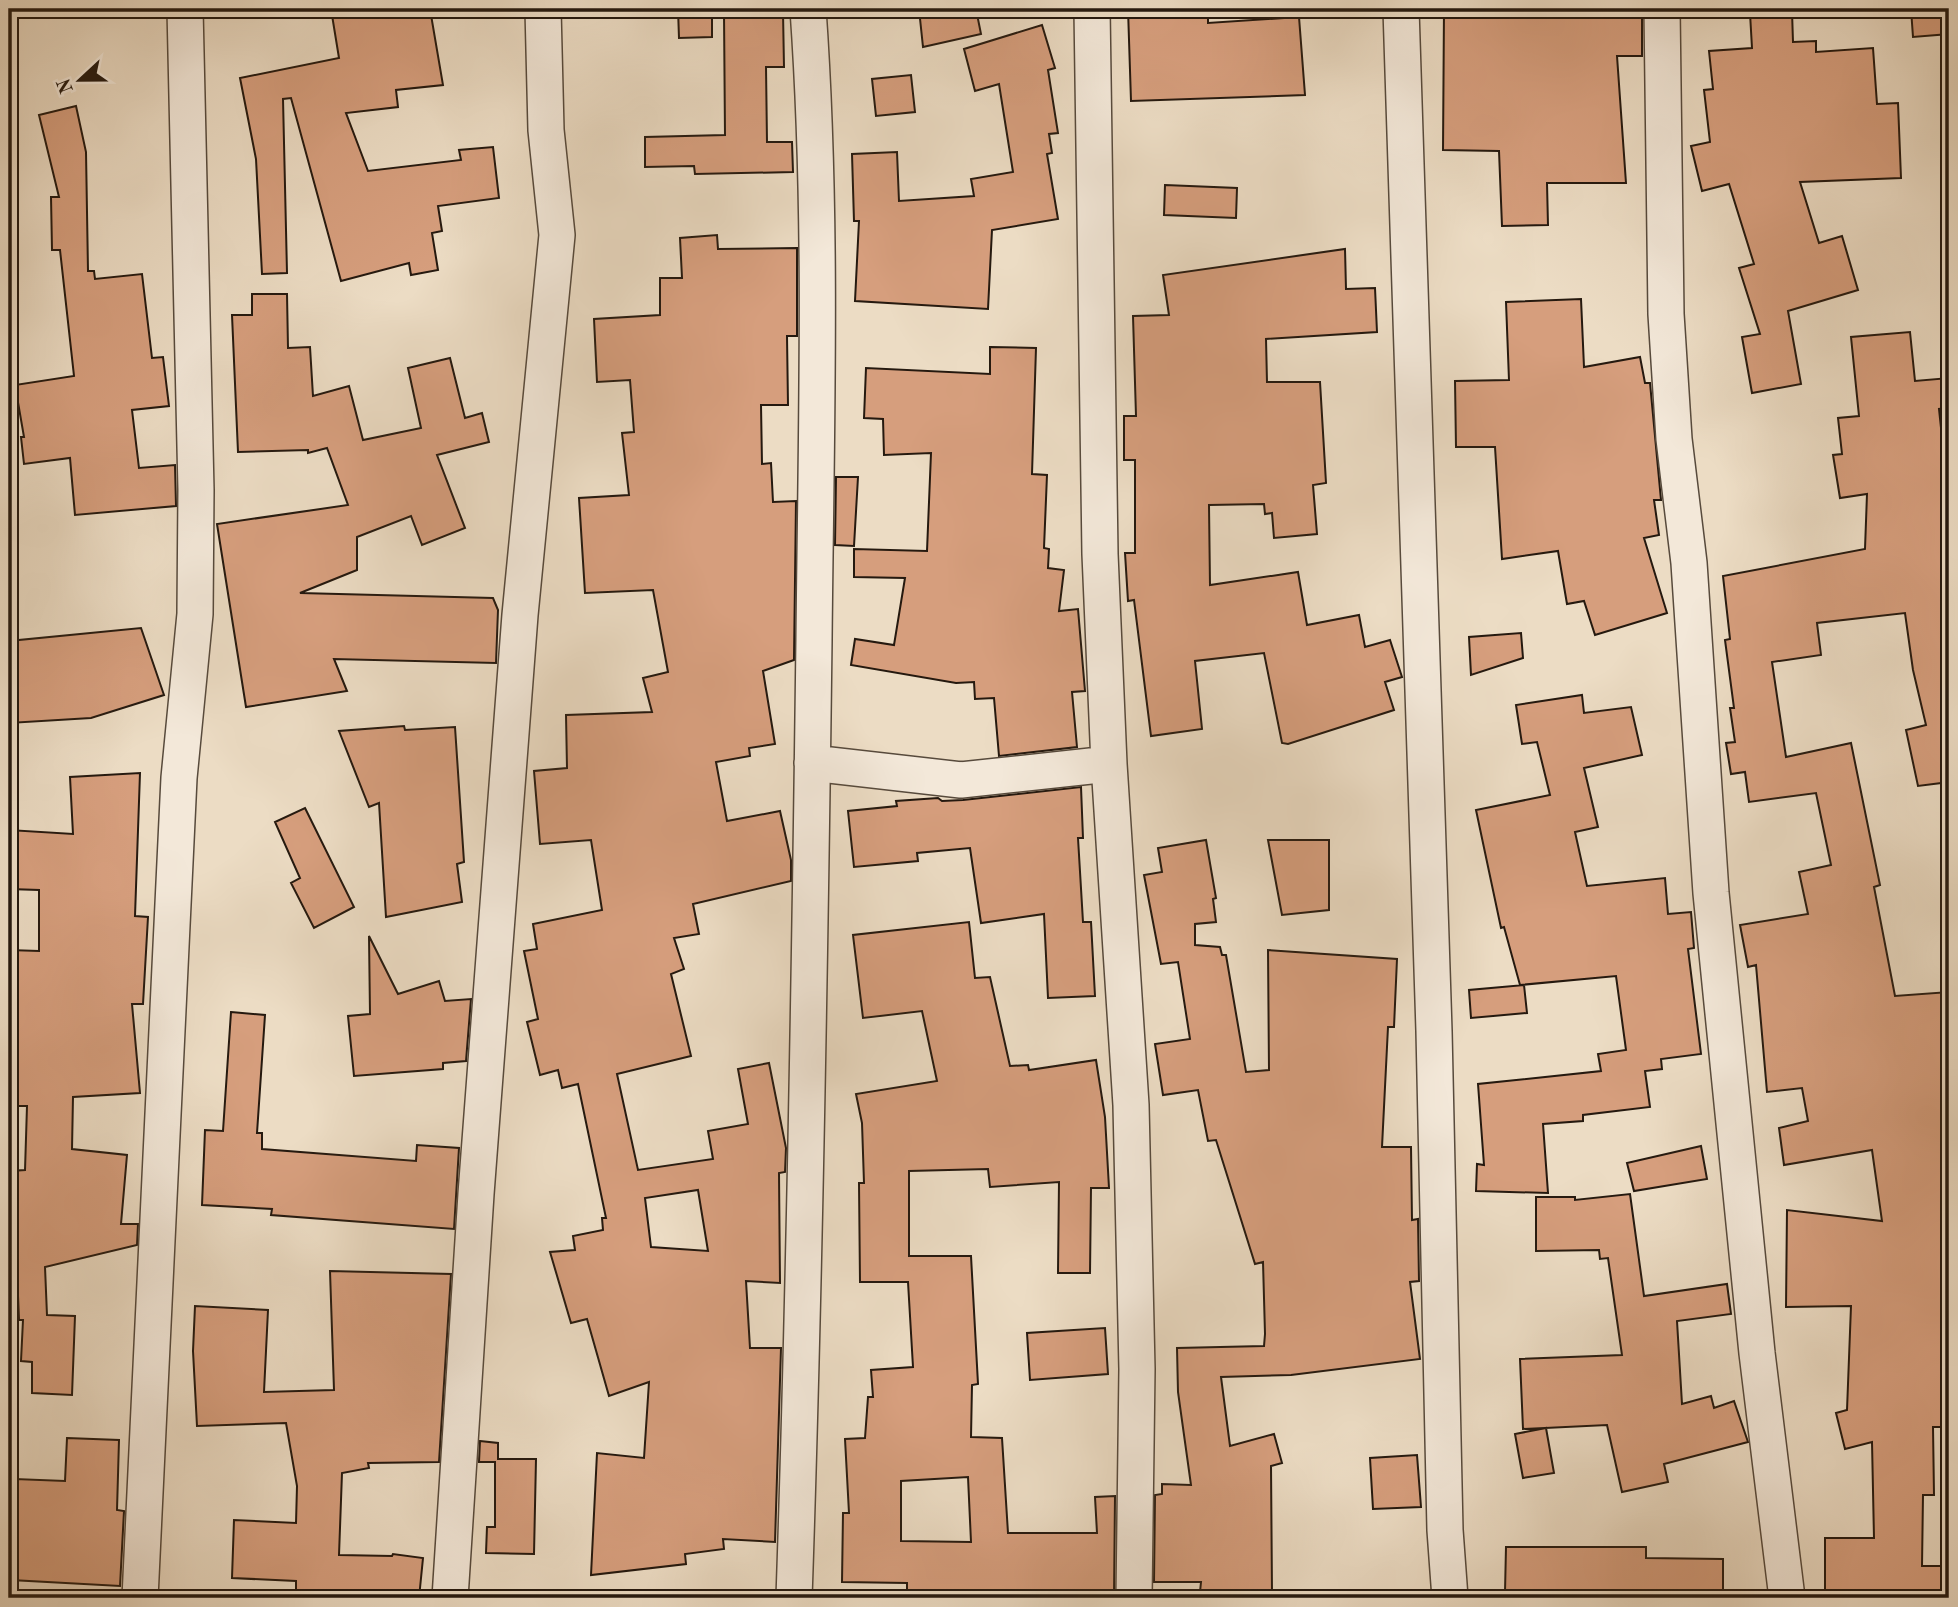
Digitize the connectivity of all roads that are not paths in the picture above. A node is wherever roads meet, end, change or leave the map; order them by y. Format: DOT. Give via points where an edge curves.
graph roads {
  1 [pos="185,9"];
  2 [pos="542,9"];
  3 [pos="808,9"];
  4 [pos="1092,9"];
  5 [pos="1401,9"];
  6 [pos="1662,9"];
  7 [pos="812,763"];
  8 [pos="1109,764"];
  9 [pos="140,1598"];
  10 [pos="450,1598"];
  11 [pos="793,1598"];
  12 [pos="1135,1598"];
  13 [pos="1450,1598"];
  14 [pos="1787,1598"];
  1 -- 9 [label="street" via="195,614 179,778"];
  2 -- 10 [label="street" via="546,130 557,235 520,615 475,1194"];
  3 -- 7 [label="street" via="816,202"];
  4 -- 8 [label="street" via="1100,554"];
  5 -- 13 [label="street"];
  6 -- 14 [label="street" via="1666,314 1674,439 1689,563 1712,893 1757,1353"];
  7 -- 8 [label="street" via="961,780"];
  7 -- 11 [label="street" via="804,1300"];
  8 -- 12 [label="street" via="1131,1105 1137,1369"];
}
